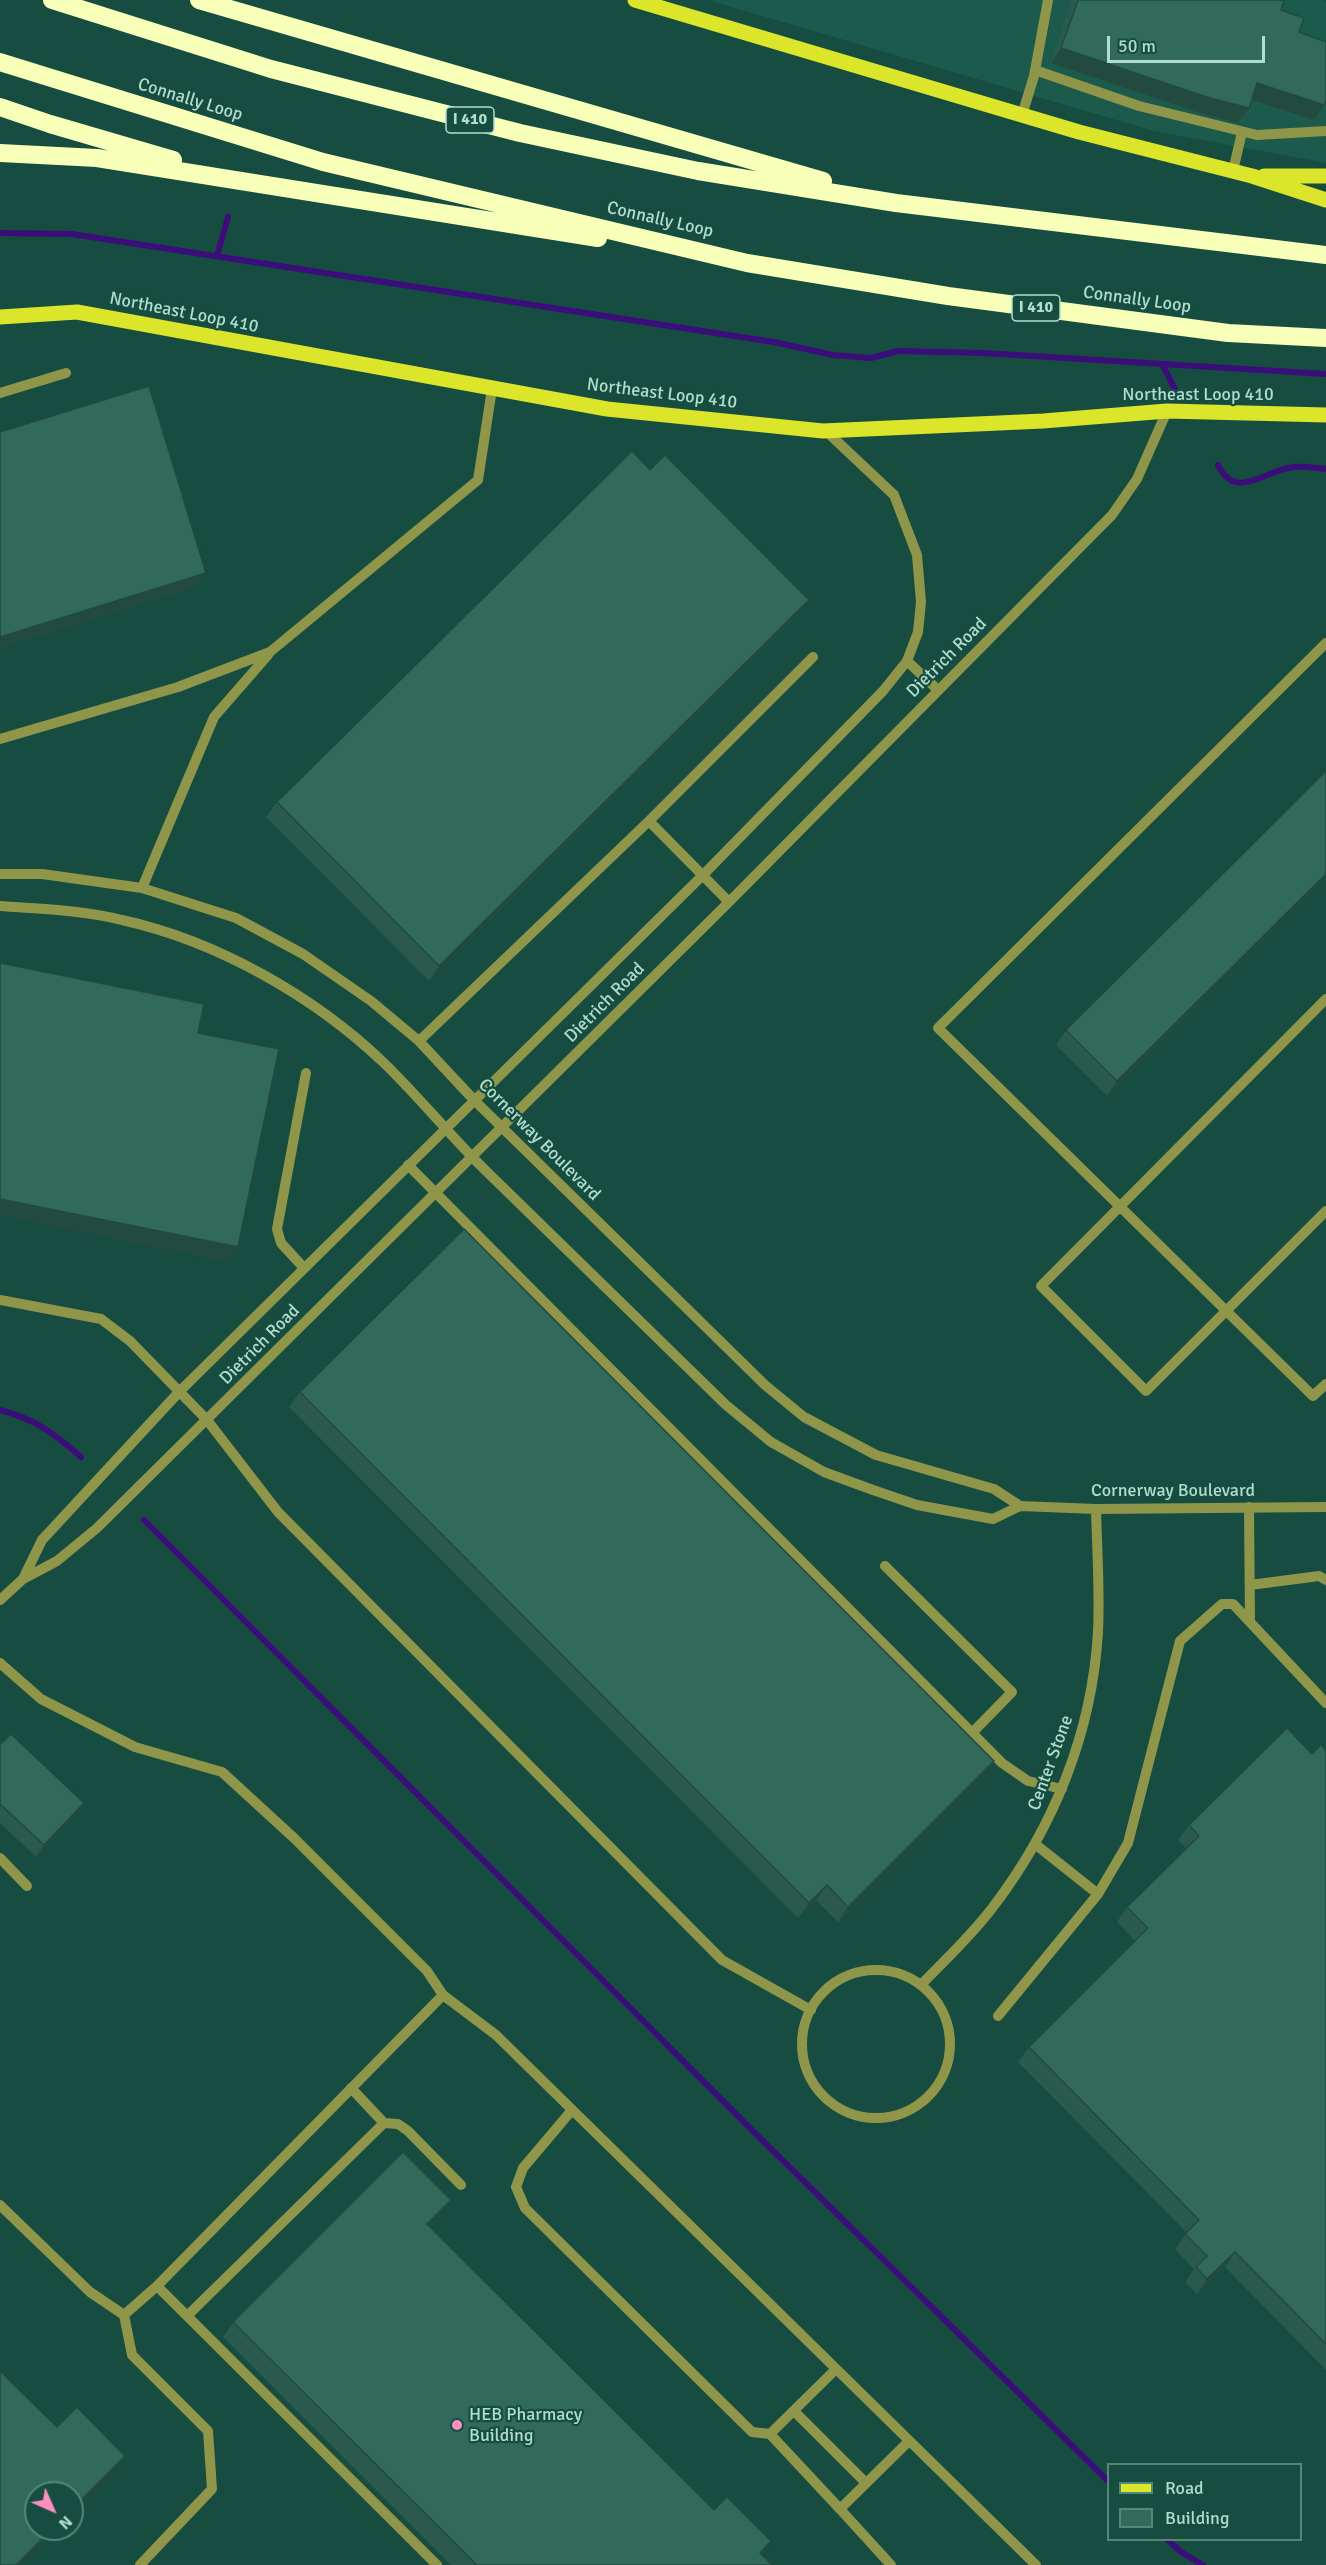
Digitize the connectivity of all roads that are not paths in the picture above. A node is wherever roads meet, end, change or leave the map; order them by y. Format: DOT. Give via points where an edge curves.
graph roads {
  1 [pos="52,0"];
  2 [pos="198,0"];
  3 [pos="635,0"];
  4 [pos="1048,0"];
  5 [pos="0,62"];
  6 [pos="1035,70"];
  7 [pos="0,106"];
  8 [pos="1022,115"];
  9 [pos="1326,131"];
  10 [pos="1242,132"];
  11 [pos="0,153"];
  12 [pos="1233,171"];
  13 [pos="1252,176"];
  14 [pos="1326,176"];
  15 [pos="249,182"];
  16 [pos="1326,200"];
  17 [pos="896,203"];
  18 [pos="1326,255"];
  19 [pos="747,262"];
  20 [pos="0,317"];
  21 [pos="1326,338"];
  22 [pos="66,373"];
  23 [pos="492,389"];
  24 [pos="0,393"];
  25 [pos="1167,411"];
  26 [pos="1326,415"];
  27 [pos="826,431"];
  28 [pos="1326,643"];
  29 [pos="270,652"];
  30 [pos="813,657"];
  31 [pos="907,661"];
  32 [pos="938,690"];
  33 [pos="0,739"];
  34 [pos="649,821"];
  35 [pos="0,874"];
  36 [pos="703,875"];
  37 [pos="142,888"];
  38 [pos="729,902"];
  39 [pos="0,906"];
  40 [pos="1326,999"];
  41 [pos="419,1041"];
  42 [pos="306,1073"];
  43 [pos="474,1100"];
  44 [pos="444,1128"];
  45 [pos="503,1128"];
  46 [pos="472,1157"];
  47 [pos="408,1165"];
  48 [pos="436,1194"];
  49 [pos="1121,1208"];
  50 [pos="1326,1211"];
  51 [pos="304,1268"];
  52 [pos="0,1300"];
  53 [pos="1227,1311"];
  54 [pos="1326,1384"];
  55 [pos="180,1391"];
  56 [pos="207,1420"];
  57 [pos="1020,1506"];
  58 [pos="1250,1507"];
  59 [pos="1326,1507"];
  60 [pos="1096,1509"];
  61 [pos="885,1566"];
  62 [pos="23,1580"];
  63 [pos="1326,1580"];
  64 [pos="1250,1584"];
  65 [pos="0,1600"];
  66 [pos="1250,1623"];
  67 [pos="0,1663"];
  68 [pos="1326,1703"];
  69 [pos="972,1733"];
  70 [pos="1062,1789"];
  71 [pos="1035,1844"];
  72 [pos="0,1858"];
  73 [pos="27,1886"];
  74 [pos="1098,1894"];
  75 [pos="922,1984"];
  76 [pos="442,1995"];
  77 [pos="811,2010"];
  78 [pos="998,2016"];
  79 [pos="351,2088"];
  80 [pos="572,2110"];
  81 [pos="384,2123"];
  82 [pos="461,2185"];
  83 [pos="0,2205"];
  84 [pos="157,2286"];
  85 [pos="124,2315"];
  86 [pos="187,2316"];
  87 [pos="836,2369"];
  88 [pos="794,2411"];
  89 [pos="770,2434"];
  90 [pos="909,2441"];
  91 [pos="866,2484"];
  92 [pos="840,2509"];
  93 [pos="140,2565"];
  94 [pos="437,2565"];
  95 [pos="891,2565"];
  96 [pos="1036,2565"];
  1 -- 17 [label="highway, I 410" via="272,69 520,133 698,171"];
  2 -- 17 [label="highway"];
  3 -- 8 [label="main road"];
  4 -- 6 [label="street"];
  5 -- 19 [label="highway, Connally Loop / I 410" via="322,162"];
  6 -- 8 [label="street"];
  6 -- 10 [label="street" via="1138,106"];
  7 -- 15 [label="highway"];
  8 -- 12 [label="main road"];
  9 -- 10 [label="street" via="1257,135"];
  10 -- 12 [label="street"];
  11 -- 15 [label="highway" via="97,158"];
  12 -- 13 [label="main road"];
  13 -- 14 [label="main road"];
  13 -- 16 [label="main road"];
  15 -- 19 [label="highway"];
  17 -- 18 [label="highway, I 410"];
  19 -- 21 [label="highway, Connally Loop / I 410" via="948,297 1228,333"];
  20 -- 23 [label="main road, Northeast Loop 410" via="77,312"];
  22 -- 24 [label="street"];
  23 -- 27 [label="main road, Northeast Loop 410" via="607,410"];
  23 -- 29 [label="street" via="478,480"];
  25 -- 26 [label="main road, Northeast Loop 410"];
  25 -- 27 [label="main road, Northeast Loop 410"];
  25 -- 32 [label="street, Dietrich Road" via="1137,479 1112,515"];
  27 -- 31 [label="street, Dietrich Road" via="894,495 917,555 920,612 918,632"];
  28 -- 49 [label="street" via="938,1028"];
  29 -- 33 [label="street" via="178,687"];
  29 -- 37 [label="street" via="214,717"];
  30 -- 34 [label="street"];
  31 -- 32 [label="street"];
  31 -- 36 [label="street, Dietrich Road" via="883,691"];
  32 -- 38 [label="street, Dietrich Road"];
  34 -- 36 [label="street"];
  34 -- 41 [label="street"];
  35 -- 37 [label="street, Cornerway Boulevard" via="42,874"];
  36 -- 38 [label="street"];
  36 -- 43 [label="street, Dietrich Road"];
  37 -- 41 [label="street, Cornerway Boulevard" via="236,918 303,954 371,1001"];
  38 -- 45 [label="street, Dietrich Road"];
  39 -- 44 [label="street, Cornerway Boulevard" via="122,919 177,935 248,965 376,1056"];
  40 -- 49 [label="street"];
  41 -- 43 [label="street, Cornerway Boulevard"];
  42 -- 51 [label="street" via="277,1229 281,1243"];
  43 -- 44 [label="street, Dietrich Road"];
  43 -- 45 [label="street, Cornerway Boulevard"];
  44 -- 46 [label="street, Cornerway Boulevard"];
  44 -- 47 [label="street, Dietrich Road"];
  45 -- 46 [label="street, Dietrich Road"];
  45 -- 57 [label="street, Cornerway Boulevard" via="708,1331 804,1417 876,1455 994,1490"];
  46 -- 48 [label="street, Dietrich Road"];
  46 -- 57 [label="street, Cornerway Boulevard" via="726,1406 771,1442 824,1472 917,1505 993,1519"];
  47 -- 48 [label="street"];
  47 -- 51 [label="street, Dietrich Road"];
  48 -- 56 [label="street, Dietrich Road"];
  48 -- 69 [label="street"];
  49 -- 53 [label="street"];
  49 -- 53 [label="street" via="1041,1286 1146,1391"];
  50 -- 53 [label="street"];
  51 -- 55 [label="street, Dietrich Road"];
  52 -- 55 [label="street" via="101,1319 130,1341"];
  53 -- 54 [label="street" via="1313,1396"];
  55 -- 56 [label="street"];
  55 -- 62 [label="street, Dietrich Road" via="42,1540"];
  56 -- 62 [label="street, Dietrich Road" via="97,1527 57,1561"];
  56 -- 77 [label="street" via="278,1512 722,1960"];
  57 -- 60 [label="street, Cornerway Boulevard"];
  58 -- 59 [label="street, Cornerway Boulevard"];
  58 -- 60 [label="street, Cornerway Boulevard"];
  58 -- 64 [label="street"];
  60 -- 70 [label="street, Center Stone" via="1098,1631 1093,1681 1082,1731"];
  61 -- 69 [label="street" via="1012,1692"];
  62 -- 65 [label="street, Dietrich Road"];
  63 -- 64 [label="street" via="1319,1576"];
  64 -- 66 [label="street"];
  66 -- 68 [label="street"];
  66 -- 74 [label="street" via="1233,1604 1222,1604 1180,1641 1128,1843"];
  67 -- 76 [label="street" via="41,1700 135,1747 222,1772 427,1971"];
  69 -- 70 [label="street" via="1002,1763 1028,1781"];
  70 -- 71 [label="street, Center Stone"];
  71 -- 74 [label="street"];
  71 -- 75 [label="street, Center Stone" via="991,1909"];
  72 -- 73 [label="street"];
  74 -- 78 [label="street"];
  75 -- 77 [label="street" via="902,1973 878,1969 855,1972 834,1982 816,1999"];
  75 -- 77 [label="street" via="939,2003 950,2027 951,2053 943,2078 927,2098 906,2113 880,2119 854,2116 831,2104 815,2087 805,2066 801,2043"];
  76 -- 79 [label="street"];
  76 -- 80 [label="street" via="496,2035"];
  79 -- 81 [label="street"];
  79 -- 84 [label="street"];
  80 -- 87 [label="street"];
  80 -- 89 [label="street" via="523,2168 516,2187 525,2208 752,2432"];
  81 -- 82 [label="street" via="398,2124 408,2131"];
  81 -- 86 [label="street"];
  83 -- 85 [label="street" via="90,2292"];
  84 -- 85 [label="street"];
  84 -- 86 [label="street"];
  85 -- 93 [label="street" via="132,2355 208,2431 212,2488"];
  86 -- 94 [label="street"];
  87 -- 88 [label="street"];
  87 -- 90 [label="street"];
  88 -- 89 [label="street"];
  88 -- 91 [label="street"];
  89 -- 92 [label="street"];
  90 -- 91 [label="street"];
  90 -- 96 [label="street"];
  91 -- 92 [label="street"];
  92 -- 95 [label="street"];
}
